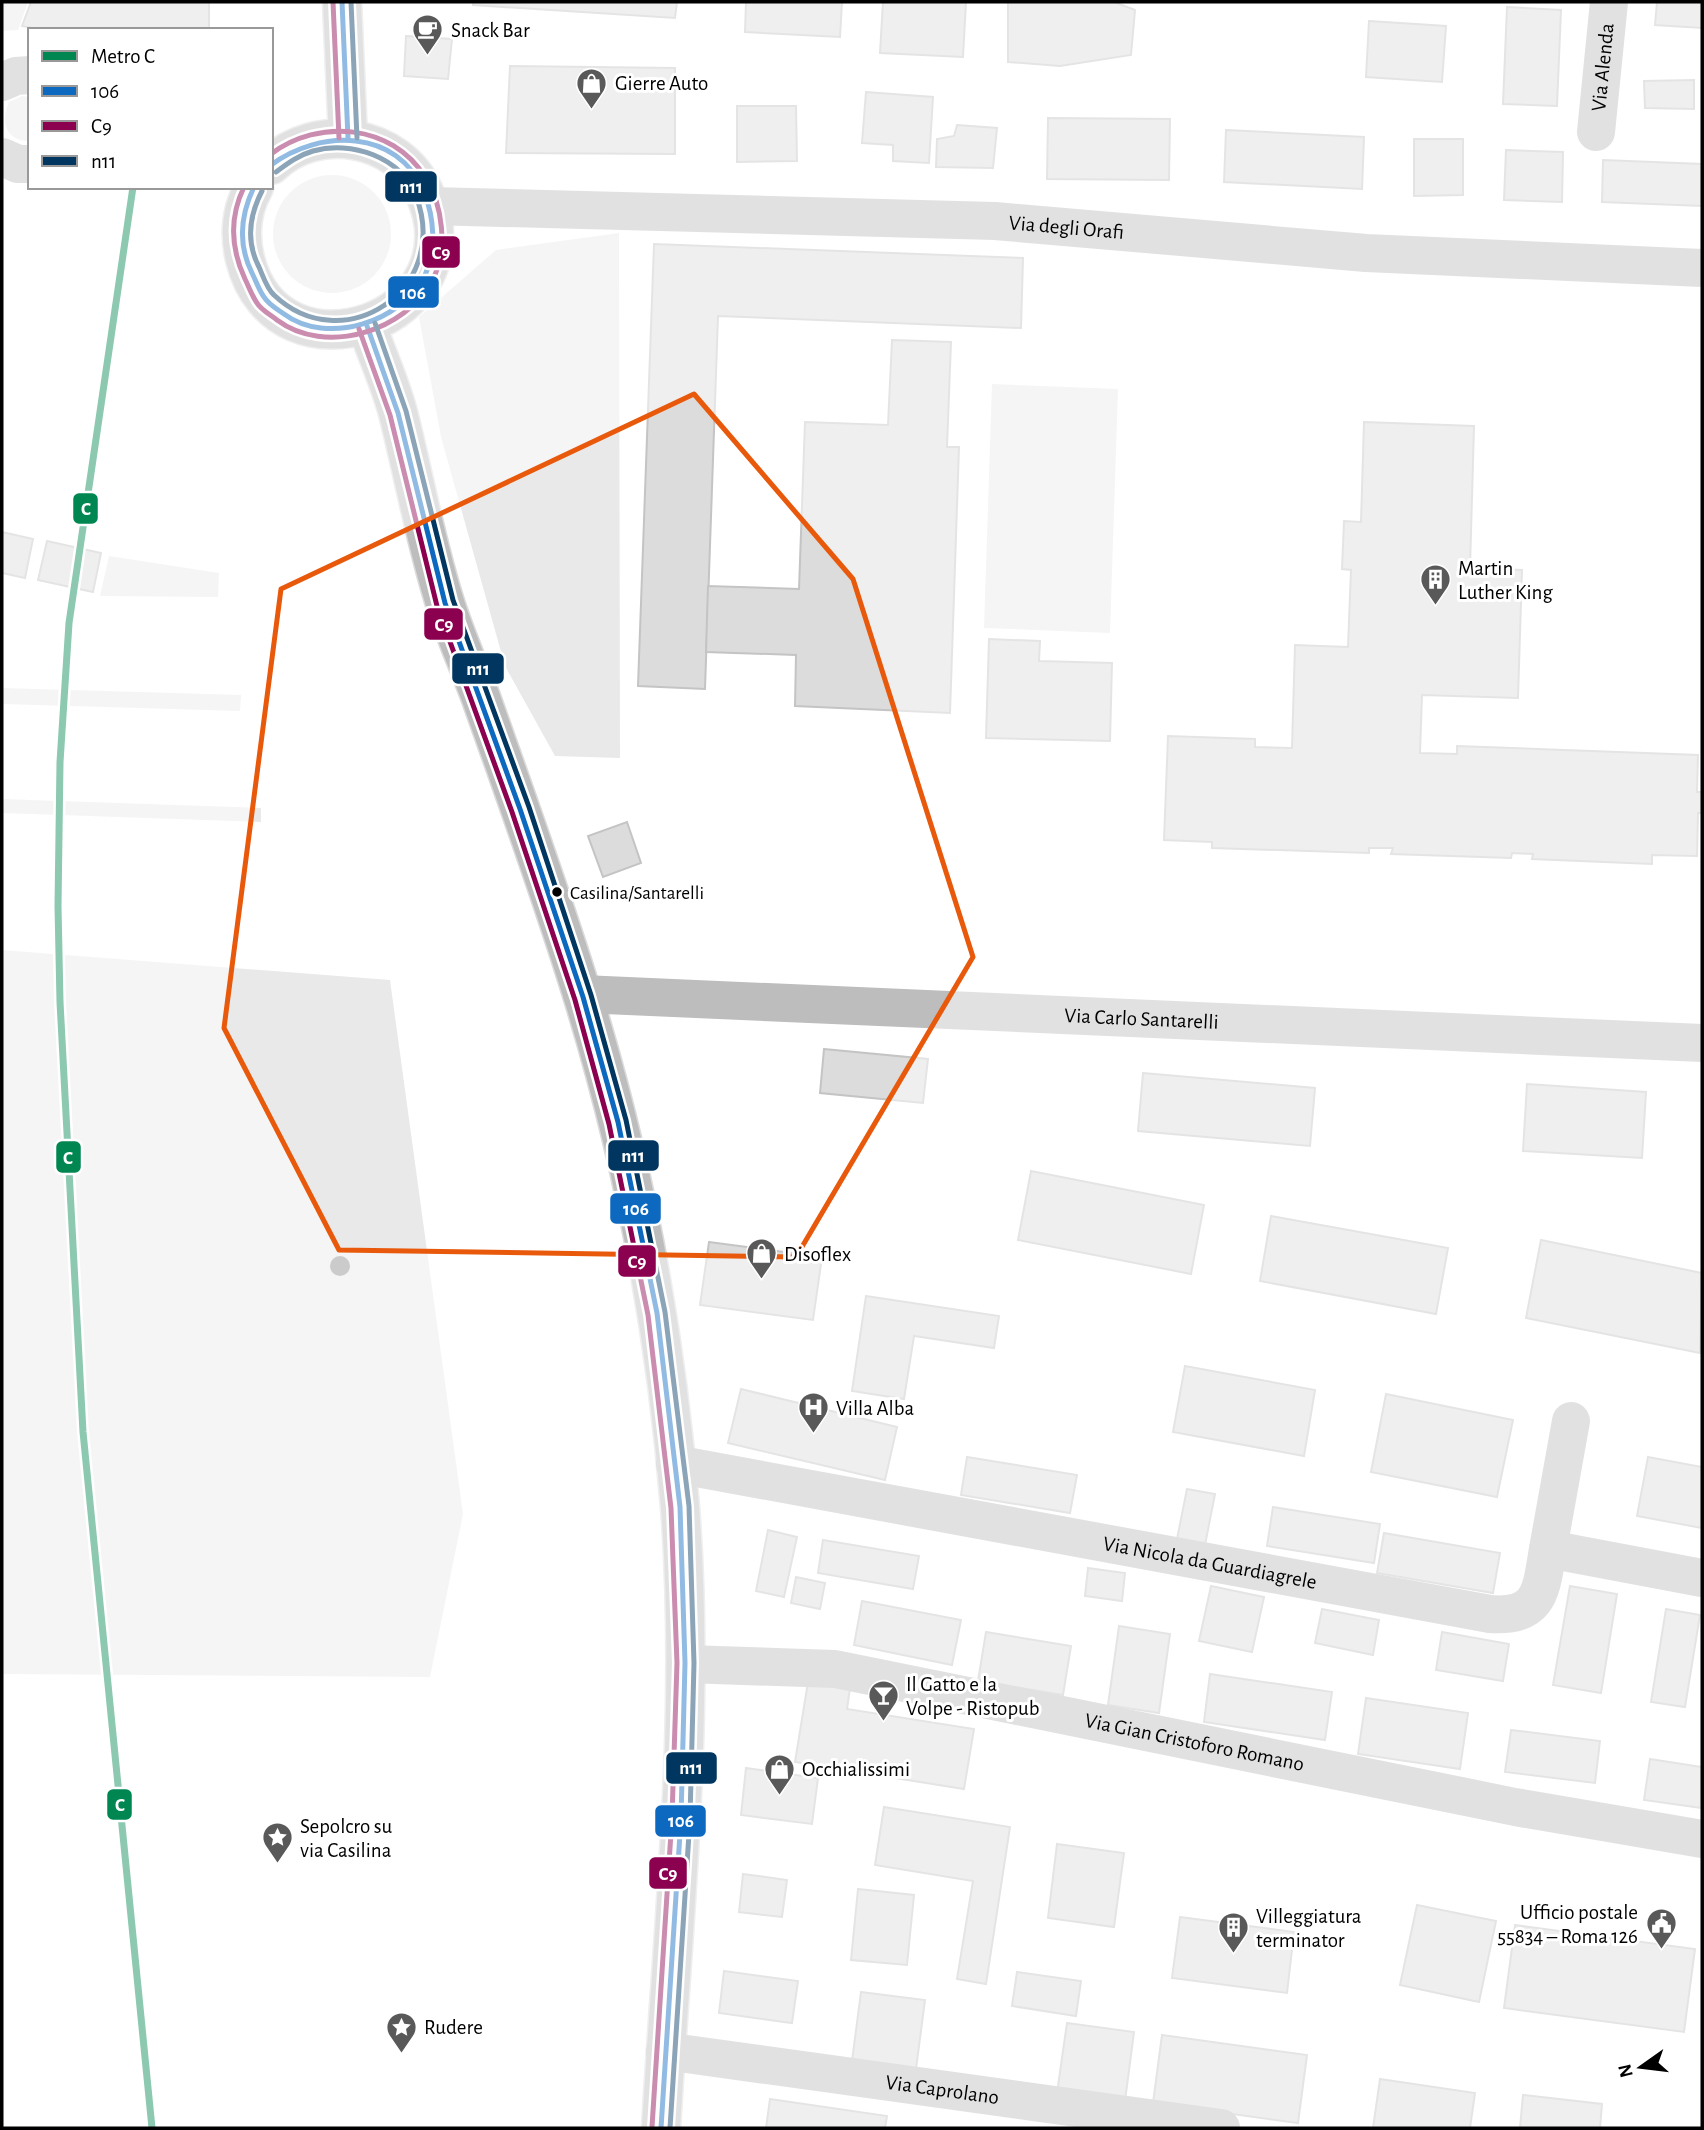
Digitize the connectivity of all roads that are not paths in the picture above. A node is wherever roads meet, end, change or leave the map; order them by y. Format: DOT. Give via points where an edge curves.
graph roads {
  1 [pos="342,2"];
  2 [pos="1609,2"];
  3 [pos="28,75"];
  4 [pos="2,82"];
  5 [pos="1596,132"];
  6 [pos="348,138"];
  7 [pos="2,157"];
  8 [pos="273,162"];
  9 [pos="28,164"];
  10 [pos="246,190"];
  11 [pos="430,206"];
  12 [pos="1702,268"];
  13 [pos="367,326"];
  14 [pos="582,994"];
  15 [pos="1702,1043"];
  16 [pos="1571,1421"];
  17 [pos="675,1464"];
  18 [pos="1548,1549"];
  19 [pos="1702,1578"];
  20 [pos="686,1664"];
  21 [pos="1702,1839"];
  22 [pos="666,2051"];
  23 [pos="661,2128"];
  24 [pos="1221,2128"];
  1 -- 6 [label="street"];
  2 -- 5 [label="street, Via Alenda"];
  3 -- 4 [label="street"];
  6 -- 8 [label="street" via="309,142"];
  6 -- 11 [label="street" via="400,160 419,182"];
  7 -- 9 [label="street"];
  10 -- 13 [label="street" via="244,254 250,275 270,302 290,318 315,328 337,331"];
  11 -- 12 [label="street, Via degli Orafi" via="995,221 1366,253"];
  11 -- 13 [label="street" via="434,235 422,281 403,305"];
  13 -- 14 [label="street" via="399,417 446,608"];
  14 -- 15 [label="street, Via Carlo Santarelli"];
  14 -- 17 [label="street" via="619,1128 650,1273"];
  16 -- 18 [label="street, Via Nicola da Guardiagrele"];
  17 -- 18 [label="street, Via Nicola da Guardiagrele" via="1490,1614 1516,1613 1534,1602 1542,1586"];
  17 -- 20 [label="street"];
  18 -- 19 [label="street"];
  20 -- 21 [label="street, Via Gian Cristoforo Romano" via="835,1669 1516,1807"];
  20 -- 22 [label="street" via="680,1862"];
  22 -- 23 [label="street"];
  22 -- 24 [label="street, Via Caprolano"];
}
